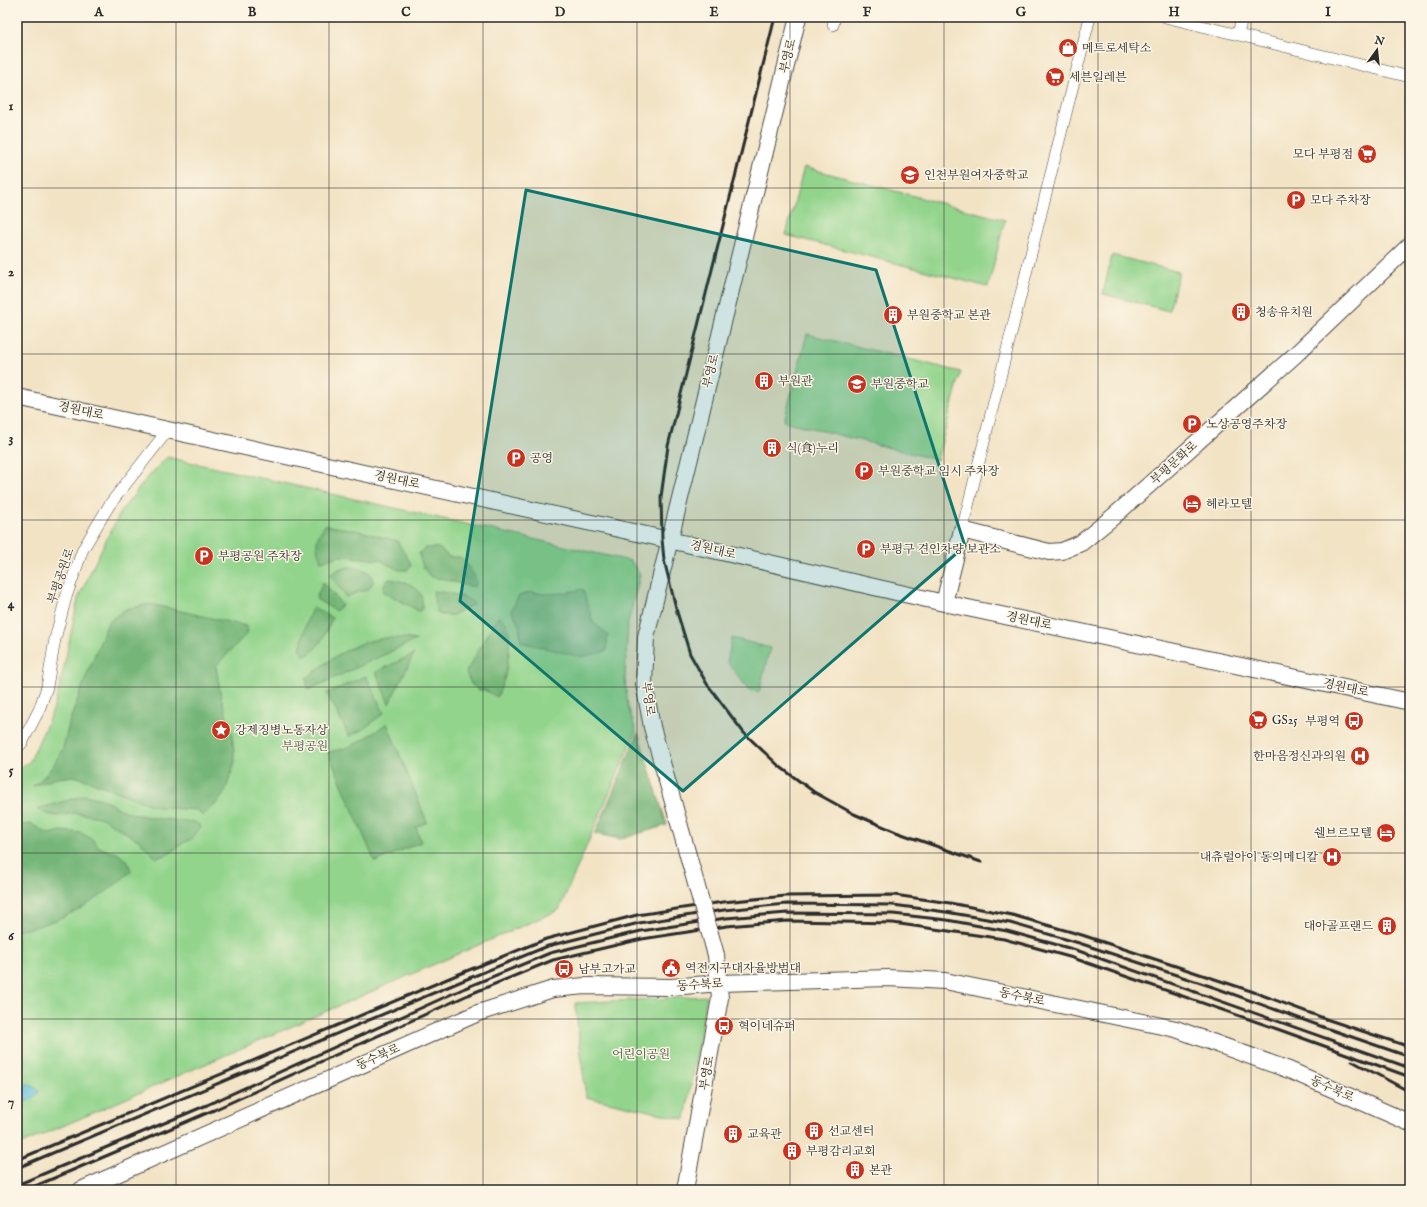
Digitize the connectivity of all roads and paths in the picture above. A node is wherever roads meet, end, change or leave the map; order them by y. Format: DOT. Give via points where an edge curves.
graph roads {
  1 [pos="798,17"];
  2 [pos="1090,17"];
  3 [pos="1165,17"];
  4 [pos="1242,17"];
  5 [pos="1238,35"];
  6 [pos="1410,77"];
  7 [pos="1410,245"];
  8 [pos="17,397"];
  9 [pos="168,430"];
  10 [pos="962,530"];
  11 [pos="669,540"];
  12 [pos="944,603"];
  13 [pos="1410,702"];
  14 [pos="17,748"];
  15 [pos="720,983"];
  16 [pos="1410,1123"];
  17 [pos="80,1190"];
  18 [pos="685,1190"];
  1 -- 11 [label="street, 부영로"];
  2 -- 10 [label="street"];
  3 -- 5 [label="street"];
  4 -- 5 [label="street"];
  5 -- 6 [label="street"];
  7 -- 10 [label="street, 부평문화로" via="1294,356 1081,543 1062,551 1049,552"];
  8 -- 9 [label="street, 경원대로"];
  9 -- 11 [label="street, 경원대로"];
  9 -- 14 [label="street, 부평공원로" via="110,504 83,549 66,597 47,687 39,710"];
  10 -- 12 [label="street"];
  11 -- 12 [label="street, 경원대로"];
  11 -- 15 [label="street, 부영로, bridge" via="646,637 644,684 652,727 716,955"];
  12 -- 13 [label="street, 경원대로"];
  15 -- 16 [label="street, 동수북로" via="888,978 945,981 1176,1029 1289,1070"];
  15 -- 17 [label="street, 동수북로" via="672,987 585,986 553,989 530,995 478,1013"];
  15 -- 18 [label="street, 부영로" via="720,998"];
}
